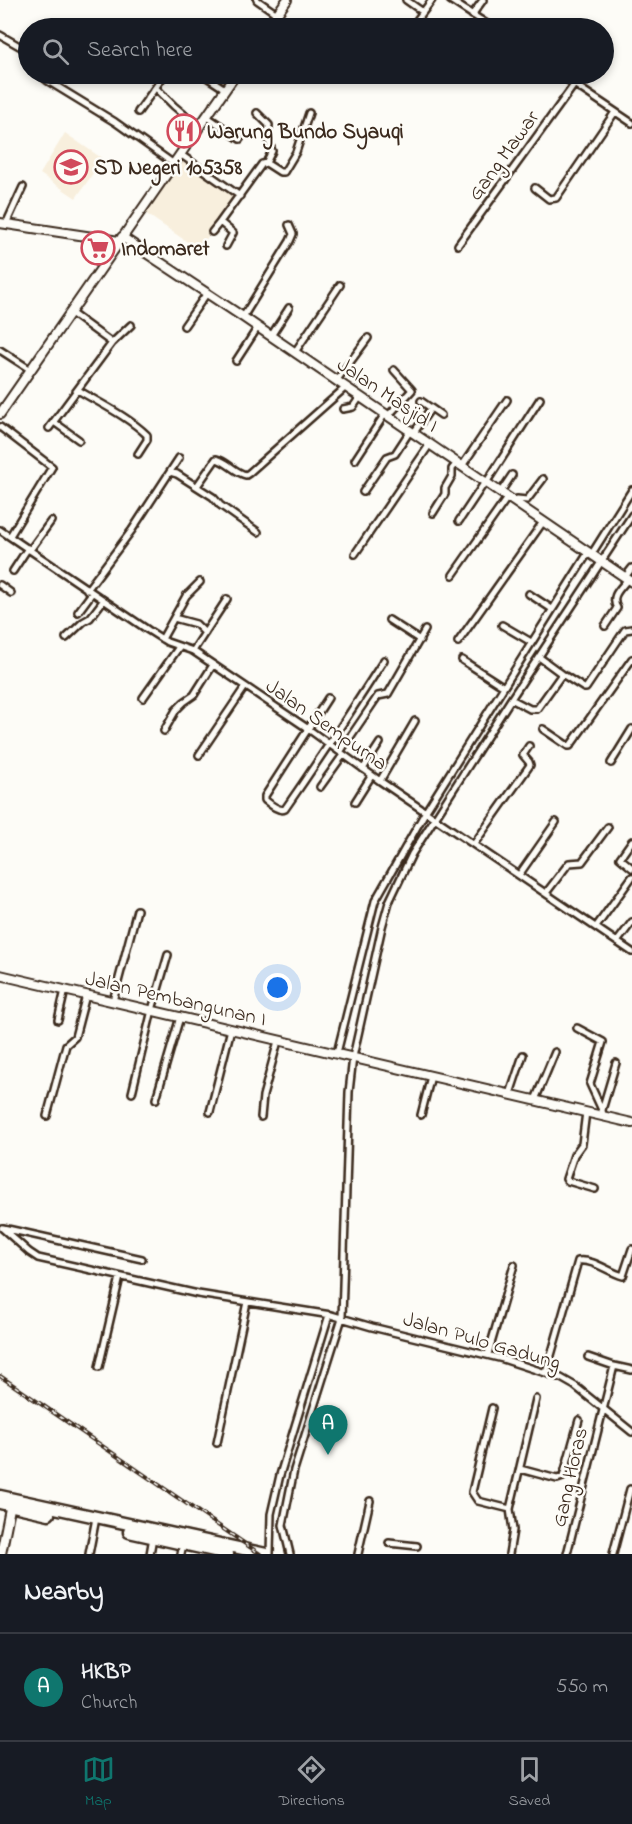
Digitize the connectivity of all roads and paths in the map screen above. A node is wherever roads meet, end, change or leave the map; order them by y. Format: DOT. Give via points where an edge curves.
graph roads {
  1 [pos="257,0"];
  2 [pos="287,0"];
  3 [pos="406,0"];
  4 [pos="432,0"];
  5 [pos="450,0"];
  6 [pos="483,0"];
  7 [pos="423,12"];
  8 [pos="277,14"];
  9 [pos="472,15"];
  10 [pos="274,18"];
  11 [pos="418,18"];
  12 [pos="477,18"];
  13 [pos="0,35"];
  14 [pos="18,45"];
  15 [pos="53,84"];
  16 [pos="159,84"];
  17 [pos="217,84"];
  18 [pos="229,84"];
  19 [pos="574,84"];
  20 [pos="156,88"];
  21 [pos="225,89"];
  22 [pos="138,112"];
  23 [pos="615,112"];
  24 [pos="257,113"];
  25 [pos="309,113"];
  26 [pos="206,116"];
  27 [pos="632,123"];
  28 [pos="199,127"];
  29 [pos="240,139"];
  30 [pos="180,154"];
  31 [pos="266,162"];
  32 [pos="174,164"];
  33 [pos="23,187"];
  34 [pos="535,189"];
  35 [pos="240,196"];
  36 [pos="220,222"];
  37 [pos="3,223"];
  38 [pos="289,225"];
  39 [pos="212,232"];
  40 [pos="121,239"];
  41 [pos="458,245"];
  42 [pos="226,246"];
  43 [pos="340,285"];
  44 [pos="207,293"];
  45 [pos="289,308"];
  46 [pos="71,313"];
  47 [pos="243,317"];
  48 [pos="131,325"];
  49 [pos="184,326"];
  50 [pos="258,327"];
  51 [pos="271,336"];
  52 [pos="368,338"];
  53 [pos="112,343"];
  54 [pos="0,350"];
  55 [pos="295,352"];
  56 [pos="236,362"];
  57 [pos="31,370"];
  58 [pos="394,370"];
  59 [pos="336,381"];
  60 [pos="346,387"];
  61 [pos="78,390"];
  62 [pos="360,397"];
  63 [pos="540,399"];
  64 [pos="507,400"];
  65 [pos="421,401"];
  66 [pos="431,408"];
  67 [pos="343,409"];
  68 [pos="0,414"];
  69 [pos="387,415"];
  70 [pos="441,415"];
  71 [pos="54,422"];
  72 [pos="0,427"];
  73 [pos="49,428"];
  74 [pos="412,433"];
  75 [pos="79,440"];
  76 [pos="430,444"];
  77 [pos="138,454"];
  78 [pos="179,458"];
  79 [pos="355,460"];
  80 [pos="459,464"];
  81 [pos="170,472"];
  82 [pos="512,474"];
  83 [pos="543,479"];
  84 [pos="485,483"];
  85 [pos="196,486"];
  86 [pos="632,490"];
  87 [pos="363,492"];
  88 [pos="507,497"];
  89 [pos="433,513"];
  90 [pos="632,515"];
  91 [pos="51,521"];
  92 [pos="459,521"];
  93 [pos="543,522"];
  94 [pos="258,532"];
  95 [pos="5,533"];
  96 [pos="0,538"];
  97 [pos="29,549"];
  98 [pos="355,554"];
  99 [pos="595,557"];
  100 [pos="632,568"];
  101 [pos="13,571"];
  102 [pos="453,575"];
  103 [pos="628,580"];
  104 [pos="200,582"];
  105 [pos="0,585"];
  106 [pos="89,592"];
  107 [pos="11,593"];
  108 [pos="529,594"];
  109 [pos="227,599"];
  110 [pos="102,600"];
  111 [pos="552,609"];
  112 [pos="78,612"];
  113 [pos="174,618"];
  114 [pos="389,620"];
  115 [pos="502,625"];
  116 [pos="604,626"];
  117 [pos="425,630"];
  118 [pos="632,630"];
  119 [pos="205,633"];
  120 [pos="66,638"];
  121 [pos="162,639"];
  122 [pos="420,640"];
  123 [pos="458,642"];
  124 [pos="531,642"];
  125 [pos="179,647"];
  126 [pos="193,651"];
  127 [pos="539,657"];
  128 [pos="632,659"];
  129 [pos="384,660"];
  130 [pos="462,660"];
  131 [pos="213,665"];
  132 [pos="562,674"];
  133 [pos="245,687"];
  134 [pos="504,687"];
  135 [pos="328,698"];
  136 [pos="143,699"];
  137 [pos="511,699"];
  138 [pos="415,721"];
  139 [pos="484,722"];
  140 [pos="492,727"];
  141 [pos="307,728"];
  142 [pos="543,729"];
  143 [pos="632,729"];
  144 [pos="164,731"];
  145 [pos="380,743"];
  146 [pos="330,745"];
  147 [pos="529,746"];
  148 [pos="342,753"];
  149 [pos="200,755"];
  150 [pos="611,763"];
  151 [pos="363,769"];
  152 [pos="372,775"];
  153 [pos="380,781"];
  154 [pos="320,787"];
  155 [pos="355,802"];
  156 [pos="426,811"];
  157 [pos="434,817"];
  158 [pos="556,822"];
  159 [pos="608,827"];
  160 [pos="632,841"];
  161 [pos="474,844"];
  162 [pos="632,868"];
  163 [pos="519,875"];
  164 [pos="632,877"];
  165 [pos="546,893"];
  166 [pos="137,910"];
  167 [pos="632,922"];
  168 [pos="596,927"];
  169 [pos="617,942"];
  170 [pos="632,952"];
  171 [pos="168,955"];
  172 [pos="0,975"];
  173 [pos="65,990"];
  174 [pos="86,995"];
  175 [pos="113,1001"];
  176 [pos="152,1010"];
  177 [pos="180,1017"];
  178 [pos="58,1020"];
  179 [pos="577,1028"];
  180 [pos="231,1029"];
  181 [pos="278,1041"];
  182 [pos="555,1052"];
  183 [pos="346,1055"];
  184 [pos="523,1055"];
  185 [pos="616,1063"];
  186 [pos="431,1076"];
  187 [pos="132,1093"];
  188 [pos="510,1094"];
  189 [pos="156,1099"];
  190 [pos="535,1100"];
  191 [pos="210,1112"];
  192 [pos="586,1112"];
  193 [pos="603,1113"];
  194 [pos="421,1115"];
  195 [pos="47,1116"];
  196 [pos="261,1117"];
  197 [pos="632,1123"];
  198 [pos="595,1189"];
  199 [pos="1,1228"];
  200 [pos="632,1249"];
  201 [pos="142,1258"];
  202 [pos="514,1265"];
  203 [pos="120,1276"];
  204 [pos="247,1302"];
  205 [pos="330,1315"];
  206 [pos="340,1318"];
  207 [pos="488,1354"];
  208 [pos="588,1357"];
  209 [pos="614,1366"];
  210 [pos="99,1367"];
  211 [pos="632,1370"];
  212 [pos="546,1373"];
  213 [pos="536,1399"];
  214 [pos="603,1407"];
  215 [pos="492,1408"];
  216 [pos="579,1420"];
  217 [pos="632,1432"];
  218 [pos="217,1443"];
  219 [pos="520,1469"];
  220 [pos="630,1489"];
  221 [pos="0,1496"];
  222 [pos="370,1501"];
  223 [pos="8,1503"];
  224 [pos="510,1509"];
  225 [pos="96,1521"];
  226 [pos="146,1533"];
  227 [pos="389,1543"];
  228 [pos="401,1545"];
  229 [pos="417,1546"];
  230 [pos="182,1549"];
  231 [pos="202,1551"];
  232 [pos="1,1554"];
  233 [pos="89,1554"];
  234 [pos="150,1554"];
  235 [pos="228,1554"];
  236 [pos="268,1554"];
  237 [pos="290,1554"];
  238 [pos="358,1554"];
  239 [pos="400,1554"];
  240 [pos="509,1554"];
  241 [pos="567,1554"];
  242 [pos="613,1554"];
  1 -- 8 [label="street"];
  2 -- 8 [label="main road"];
  3 -- 7 [label="street"];
  4 -- 7 [label="street"];
  5 -- 9 [label="street"];
  6 -- 9 [label="street"];
  7 -- 11 [label="street"];
  8 -- 10 [label="main road"];
  9 -- 12 [label="street"];
  13 -- 14 [label="street"];
  15 -- 32 [label="street"];
  16 -- 20 [label="street"];
  17 -- 21 [label="street"];
  18 -- 21 [label="main road"];
  19 -- 23 [label="street"];
  19 -- 41 [label="street, Gang Mawar"];
  20 -- 22 [label="street"];
  20 -- 28 [label="street"];
  21 -- 26 [label="main road"];
  23 -- 27 [label="street"];
  23 -- 34 [label="street" via="556,198 549,199"];
  24 -- 31 [label="street" via="270,127 267,139 272,151"];
  25 -- 31 [label="street" via="296,152 284,172"];
  26 -- 28 [label="main road"];
  26 -- 29 [label="street"];
  28 -- 30 [label="main road"];
  30 -- 32 [label="main road"];
  30 -- 35 [label="street"];
  31 -- 35 [label="street"];
  32 -- 40 [label="main road"];
  33 -- 37 [label="street"];
  35 -- 36 [label="street"];
  36 -- 39 [label="street"];
  36 -- 42 [label="street" via="233,233"];
  37 -- 40 [label="main road"];
  38 -- 47 [label="street" via="290,241"];
  40 -- 44 [label="main road, Jalan Masjid I"];
  40 -- 46 [label="main road"];
  43 -- 55 [label="street"];
  44 -- 47 [label="main road, Jalan Masjid I"];
  44 -- 49 [label="street"];
  45 -- 51 [label="street"];
  46 -- 53 [label="street"];
  46 -- 57 [label="main road"];
  47 -- 50 [label="main road, Jalan Masjid I"];
  48 -- 53 [label="street"];
  50 -- 51 [label="main road, Jalan Masjid I"];
  50 -- 56 [label="street"];
  51 -- 55 [label="main road, Jalan Masjid I"];
  52 -- 59 [label="street"];
  53 -- 61 [label="street"];
  54 -- 57 [label="street"];
  55 -- 59 [label="main road, Jalan Masjid I"];
  57 -- 68 [label="main road"];
  58 -- 69 [label="street" via="412,390"];
  59 -- 60 [label="main road, Jalan Masjid I"];
  60 -- 62 [label="main road, Jalan Masjid I"];
  60 -- 85 [label="street" via="246,475 216,459"];
  61 -- 71 [label="street"];
  61 -- 77 [label="street" via="147,435"];
  62 -- 67 [label="street" via="353,407"];
  62 -- 69 [label="main road, Jalan Masjid I"];
  63 -- 84 [label="street"];
  64 -- 80 [label="street"];
  65 -- 66 [label="street"];
  66 -- 70 [label="street"];
  66 -- 74 [label="street"];
  69 -- 74 [label="main road, Jalan Masjid I"];
  69 -- 79 [label="street"];
  71 -- 73 [label="street"];
  71 -- 75 [label="street"];
  72 -- 95 [label="street" via="52,467"];
  74 -- 76 [label="main road, Jalan Masjid I"];
  74 -- 87 [label="street" via="396,454 387,457"];
  76 -- 80 [label="main road, Jalan Masjid I"];
  76 -- 98 [label="street"];
  78 -- 81 [label="street"];
  80 -- 84 [label="main road, Jalan Masjid I"];
  80 -- 89 [label="street" via="452,469 445,494"];
  81 -- 85 [label="street"];
  81 -- 106 [label="street"];
  82 -- 88 [label="street"];
  83 -- 88 [label="street" via="527,500"];
  84 -- 88 [label="main road, Jalan Masjid I"];
  84 -- 92 [label="street"];
  85 -- 94 [label="street"];
  86 -- 99 [label="street"];
  88 -- 93 [label="main road, Jalan Masjid I"];
  88 -- 102 [label="street"];
  90 -- 99 [label="street"];
  91 -- 97 [label="street"];
  93 -- 99 [label="main road, Jalan Masjid I"];
  93 -- 123 [label="street"];
  95 -- 96 [label="street"];
  95 -- 97 [label="street, Jalan Sempurna"];
  97 -- 101 [label="street"];
  97 -- 106 [label="street, Jalan Sempurna"];
  99 -- 103 [label="main road, Jalan Masjid I"];
  99 -- 111 [label="street"];
  99 -- 127 [label="street"];
  100 -- 103 [label="street"];
  103 -- 116 [label="street" via="615,596 617,608"];
  104 -- 113 [label="street" via="186,596"];
  105 -- 107 [label="street"];
  106 -- 110 [label="street, Jalan Sempurna"];
  106 -- 112 [label="street"];
  108 -- 111 [label="street"];
  109 -- 119 [label="street"];
  110 -- 120 [label="street" via="90,618"];
  110 -- 121 [label="street, Jalan Sempurna"];
  111 -- 124 [label="street"];
  113 -- 119 [label="street" via="196,624"];
  113 -- 121 [label="street"];
  114 -- 122 [label="street"];
  115 -- 124 [label="street"];
  117 -- 122 [label="street"];
  118 -- 132 [label="street" via="626,630 586,688"];
  119 -- 126 [label="street"];
  121 -- 125 [label="street, Jalan Sempurna"];
  122 -- 148 [label="street" via="388,694 378,696"];
  124 -- 134 [label="street"];
  125 -- 126 [label="street, Jalan Sempurna"];
  125 -- 136 [label="street"];
  126 -- 131 [label="street, Jalan Sempurna"];
  127 -- 132 [label="street"];
  127 -- 137 [label="street"];
  128 -- 142 [label="street" via="570,746"];
  129 -- 146 [label="street"];
  130 -- 134 [label="street"];
  131 -- 133 [label="street, Jalan Sempurna"];
  131 -- 144 [label="street"];
  132 -- 137 [label="street" via="537,709"];
  133 -- 141 [label="street, Jalan Sempurna"];
  133 -- 149 [label="street"];
  134 -- 139 [label="street"];
  135 -- 141 [label="street"];
  137 -- 140 [label="street"];
  138 -- 153 [label="street"];
  139 -- 140 [label="street"];
  139 -- 156 [label="street"];
  140 -- 157 [label="street"];
  141 -- 146 [label="street, Jalan Sempurna"];
  141 -- 146 [label="street" via="265,796 268,803 285,809"];
  143 -- 150 [label="street"];
  145 -- 151 [label="street"];
  146 -- 148 [label="street, Jalan Sempurna"];
  147 -- 161 [label="street" via="523,755 530,765"];
  148 -- 151 [label="street, Jalan Sempurna"];
  148 -- 154 [label="street"];
  151 -- 152 [label="street, Jalan Sempurna"];
  152 -- 153 [label="street, Jalan Sempurna"];
  152 -- 155 [label="street"];
  153 -- 156 [label="street, Jalan Sempurna"];
  156 -- 157 [label="street, Jalan Sempurna"];
  156 -- 183 [label="street" via="375,901"];
  157 -- 161 [label="street, Jalan Sempurna"];
  157 -- 183 [label="street" via="389,902"];
  158 -- 163 [label="street"];
  159 -- 165 [label="street" via="582,862 569,863"];
  160 -- 162 [label="street" via="620,858"];
  161 -- 163 [label="street, Jalan Sempurna"];
  163 -- 165 [label="street, Jalan Sempurna"];
  164 -- 168 [label="street"];
  165 -- 168 [label="street, Jalan Sempurna"];
  166 -- 175 [label="street"];
  167 -- 169 [label="street"];
  168 -- 169 [label="street, Jalan Sempurna"];
  169 -- 170 [label="street, Jalan Sempurna"];
  171 -- 176 [label="street"];
  172 -- 173 [label="main road, Jalan Pembangunan I"];
  173 -- 174 [label="main road, Jalan Pembangunan I"];
  173 -- 178 [label="street"];
  174 -- 175 [label="main road, Jalan Pembangunan I"];
  174 -- 195 [label="street" via="75,1037 66,1046"];
  175 -- 176 [label="main road, Jalan Pembangunan I"];
  176 -- 177 [label="main road, Jalan Pembangunan I"];
  176 -- 187 [label="street"];
  177 -- 180 [label="main road, Jalan Pembangunan I"];
  177 -- 189 [label="street"];
  179 -- 193 [label="street" via="603,1042 590,1084"];
  180 -- 181 [label="main road, Jalan Pembangunan I"];
  180 -- 191 [label="street"];
  181 -- 183 [label="main road, Jalan Pembangunan I"];
  181 -- 196 [label="street"];
  182 -- 190 [label="street"];
  183 -- 186 [label="main road, Jalan Pembangunan I"];
  183 -- 206 [label="street" via="349,1092"];
  184 -- 188 [label="street"];
  185 -- 193 [label="street"];
  186 -- 188 [label="main road, Jalan Pembangunan I"];
  186 -- 194 [label="street"];
  188 -- 190 [label="main road, Jalan Pembangunan I"];
  190 -- 192 [label="main road, Jalan Pembangunan I"];
  192 -- 193 [label="main road, Jalan Pembangunan I"];
  192 -- 198 [label="street" via="582,1144 572,1158 566,1179"];
  193 -- 197 [label="main road, Jalan Pembangunan I"];
  199 -- 201 [label="street"];
  199 -- 203 [label="street, Jalan Pulo Gadung" via="38,1258"];
  200 -- 212 [label="street" via="623,1276 595,1263 578,1261"];
  202 -- 207 [label="street"];
  203 -- 204 [label="street, Jalan Pulo Gadung"];
  203 -- 210 [label="street"];
  204 -- 205 [label="street, Jalan Pulo Gadung"];
  204 -- 218 [label="street"];
  205 -- 206 [label="street, Jalan Pulo Gadung"];
  205 -- 236 [label="street" via="280,1475 271,1514"];
  206 -- 207 [label="street, Jalan Pulo Gadung"];
  206 -- 237 [label="street" via="294,1470 283,1525"];
  207 -- 212 [label="street, Jalan Pulo Gadung"];
  208 -- 209 [label="street"];
  209 -- 211 [label="street"];
  209 -- 214 [label="street, Gang Horas"];
  212 -- 214 [label="street, Jalan Pulo Gadung" via="575,1386"];
  213 -- 219 [label="street"];
  214 -- 217 [label="street, Jalan Pulo Gadung"];
  214 -- 241 [label="street, Gang Horas"];
  215 -- 224 [label="street" via="472,1492 478,1501"];
  216 -- 219 [label="street" via="563,1477 557,1479"];
  219 -- 224 [label="street"];
  220 -- 242 [label="street"];
  221 -- 223 [label="highway"];
  222 -- 238 [label="street"];
  223 -- 225 [label="highway"];
  223 -- 232 [label="main road"];
  224 -- 240 [label="street" via="513,1530"];
  225 -- 226 [label="highway"];
  225 -- 233 [label="street"];
  226 -- 230 [label="highway"];
  226 -- 234 [label="street"];
  226 -- 236 [label="highway"];
  227 -- 228 [label="street"];
  228 -- 229 [label="street"];
  228 -- 239 [label="street"];
  230 -- 231 [label="highway"];
  231 -- 235 [label="highway"];
}
